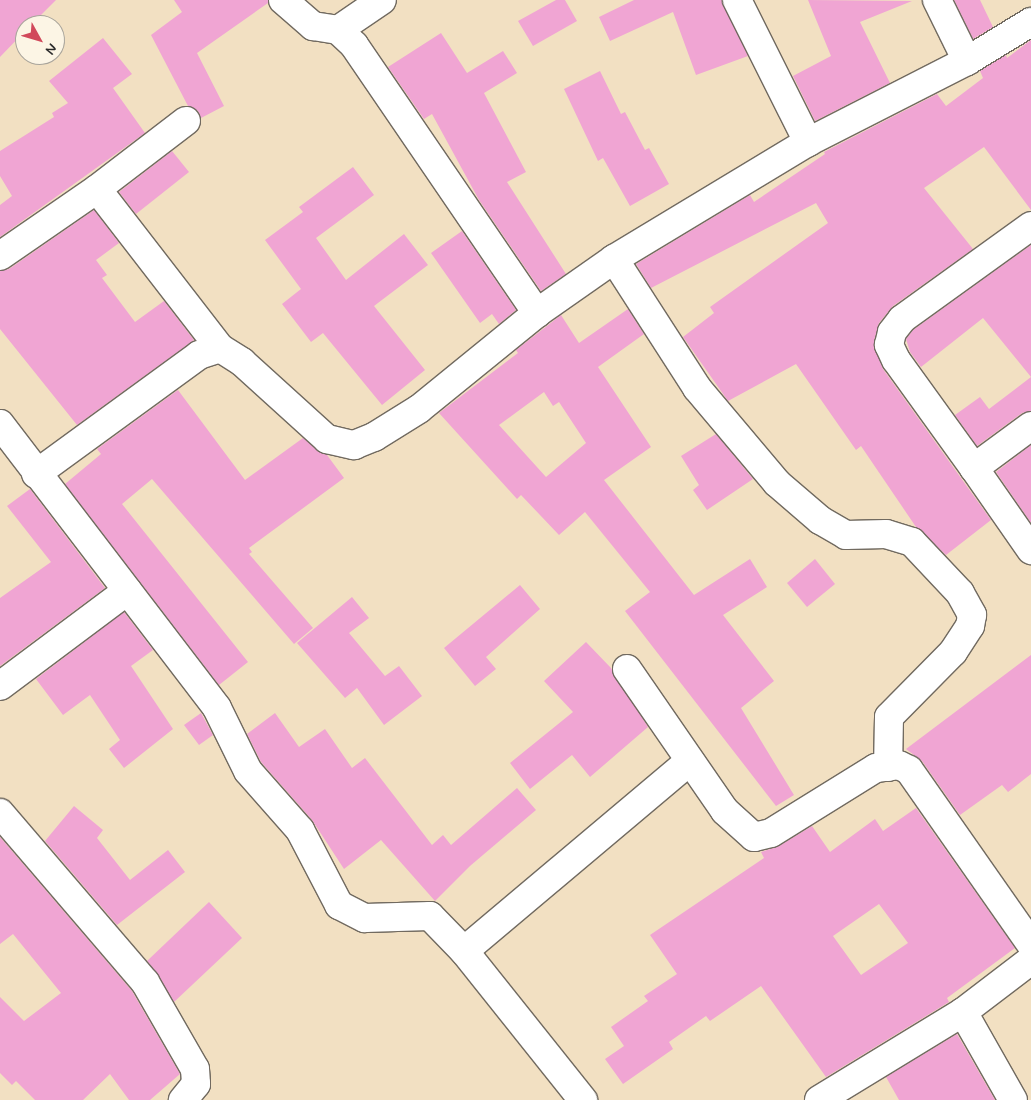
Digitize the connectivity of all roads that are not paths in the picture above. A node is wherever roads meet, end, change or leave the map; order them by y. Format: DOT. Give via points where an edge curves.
graph roads {
  1 [pos="283,0"];
  2 [pos="382,0"];
  3 [pos="736,0"];
  4 [pos="937,0"];
  5 [pos="1031,22"];
  6 [pos="338,30"];
  7 [pos="967,61"];
  8 [pos="186,121"];
  9 [pos="808,142"];
  10 [pos="97,188"];
  11 [pos="1031,226"];
  12 [pos="0,256"];
  13 [pos="614,259"];
  14 [pos="537,314"];
  15 [pos="220,348"];
  16 [pos="1031,426"];
  17 [pos="1,427"];
  18 [pos="974,468"];
  19 [pos="36,474"];
  20 [pos="1031,550"];
  21 [pos="128,591"];
  22 [pos="627,669"];
  23 [pos="0,686"];
  24 [pos="690,761"];
  25 [pos="888,767"];
  26 [pos="0,813"];
  27 [pos="1031,944"];
  28 [pos="464,951"];
  29 [pos="1031,960"];
  30 [pos="963,1012"];
  31 [pos="183,1100"];
  32 [pos="583,1100"];
  33 [pos="819,1100"];
  34 [pos="1013,1100"];
  1 -- 6 [label="street" via="313,26"];
  2 -- 6 [label="street"];
  3 -- 9 [label="street"];
  4 -- 7 [label="street"];
  5 -- 7 [label="street"];
  6 -- 14 [label="street" via="354,45"];
  7 -- 9 [label="street"];
  8 -- 10 [label="street"];
  9 -- 13 [label="street"];
  10 -- 12 [label="street"];
  10 -- 15 [label="street"];
  11 -- 18 [label="street" via="902,319 892,332 889,345 896,360"];
  13 -- 14 [label="street"];
  13 -- 25 [label="street" via="697,388 777,484 820,520 846,535 886,534 912,542 960,593 972,615 970,626 953,652 889,717"];
  14 -- 15 [label="street" via="419,410 354,445 327,439 242,362"];
  15 -- 19 [label="street" via="198,355"];
  16 -- 18 [label="street"];
  17 -- 19 [label="street"];
  18 -- 20 [label="street"];
  19 -- 21 [label="street"];
  21 -- 23 [label="street"];
  21 -- 28 [label="street" via="216,708 248,771 300,830 339,905 365,918 430,916"];
  22 -- 24 [label="street"];
  24 -- 25 [label="street" via="725,811 754,837 771,833 876,768"];
  24 -- 28 [label="street"];
  25 -- 27 [label="street" via="899,765 921,782"];
  26 -- 31 [label="street" via="145,982 195,1069 196,1084"];
  28 -- 32 [label="street"];
  29 -- 30 [label="street"];
  30 -- 33 [label="street"];
  30 -- 34 [label="street"];
}
